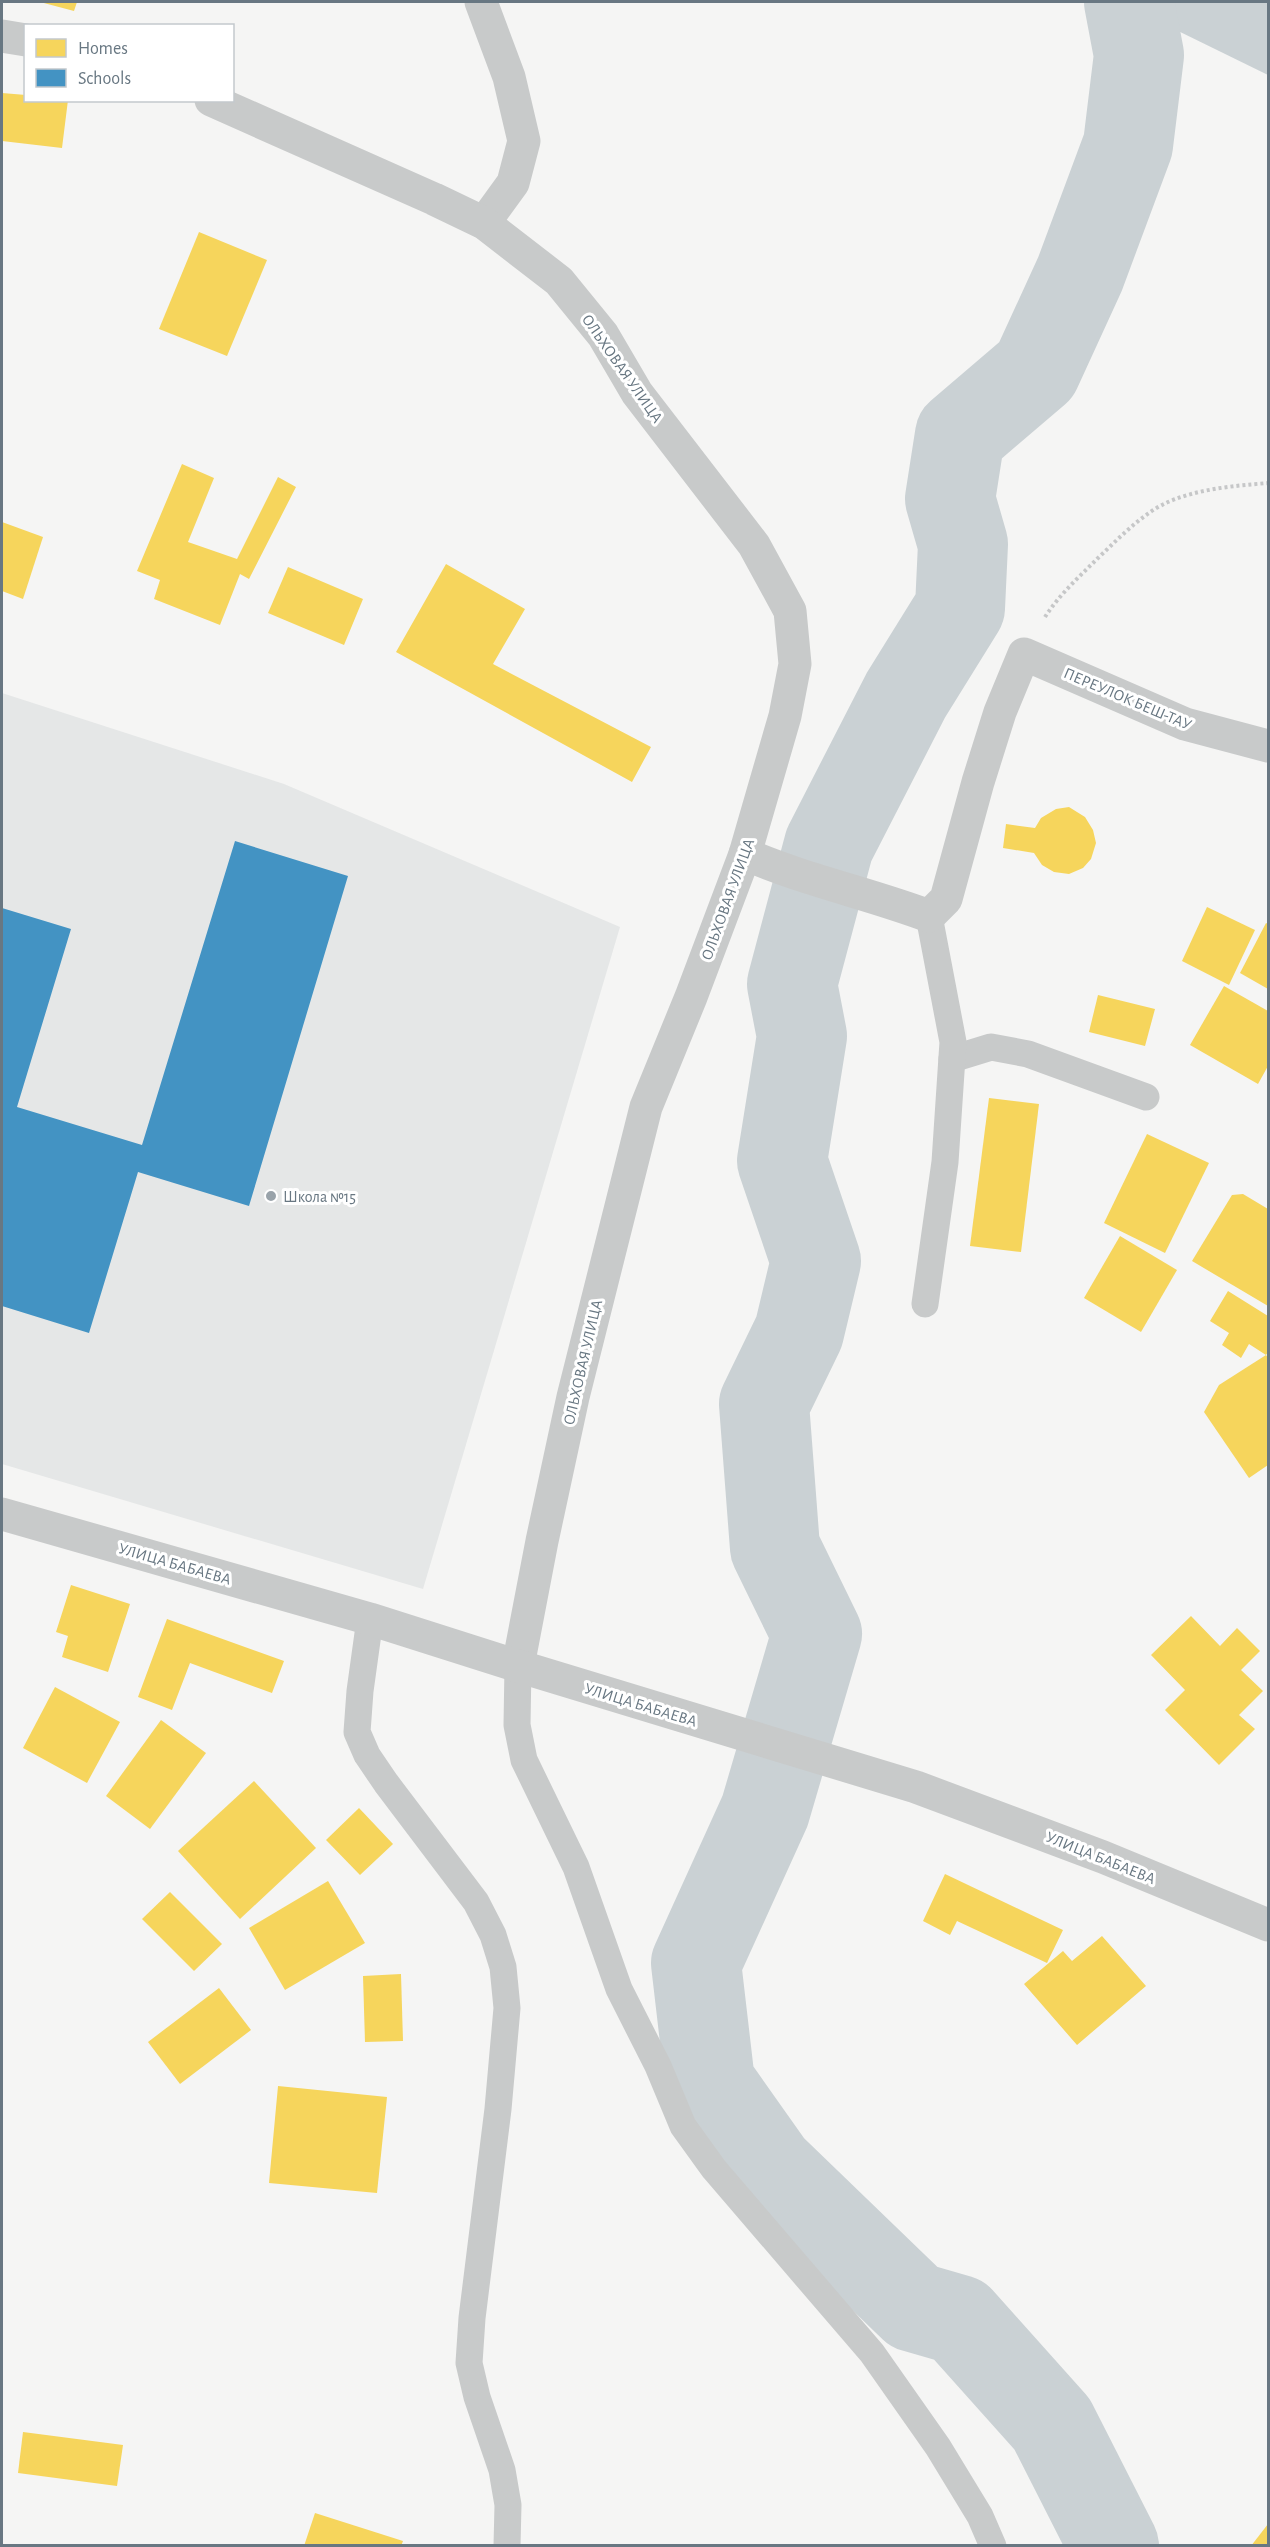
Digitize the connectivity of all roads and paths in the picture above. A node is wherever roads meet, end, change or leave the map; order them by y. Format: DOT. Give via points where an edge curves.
graph roads {
  1 [pos="481,2"];
  2 [pos="2,36"];
  3 [pos="24,40"];
  4 [pos="216,102"];
  5 [pos="484,224"];
  6 [pos="1269,483"];
  7 [pos="1024,654"];
  8 [pos="1269,746"];
  9 [pos="745,854"];
  10 [pos="929,916"];
  11 [pos="952,1059"];
  12 [pos="1146,1097"];
  13 [pos="925,1304"];
  14 [pos="2,1514"];
  15 [pos="370,1619"];
  16 [pos="519,1666"];
  17 [pos="1269,1925"];
  18 [pos="507,2546"];
  19 [pos="993,2546"];
  1 -- 5 [label="street" via="509,77 524,141 513,183"];
  2 -- 3 [label="street"];
  4 -- 5 [label="street, ОЛЬХОВАЯ УЛИЦА"];
  5 -- 9 [label="street, ОЛЬХОВАЯ УЛИЦА" via="559,281 603,335 637,393 754,545 790,611 795,664 785,716"];
  6 -- 7 [label="path" via="1227,486 1188,495 1151,511 1052,606"];
  7 -- 8 [label="street, ПЕРЕУЛОК БЕШ-ТАУ" via="1185,724"];
  7 -- 10 [label="street" via="974,793 946,899"];
  9 -- 10 [label="street" via="778,869"];
  9 -- 16 [label="street, ОЛЬХОВАЯ УЛИЦА" via="646,1107 573,1397"];
  10 -- 11 [label="lane" via="953,1042"];
  11 -- 12 [label="lane" via="991,1047 1028,1054"];
  11 -- 13 [label="lane" via="945,1162"];
  14 -- 15 [label="street, УЛИЦА БАБАЕВА"];
  15 -- 16 [label="street, УЛИЦА БАБАЕВА"];
  15 -- 18 [label="lane" via="357,1732 386,1783 476,1902 493,1935 503,1967 507,2008 469,2363 502,2470 508,2505"];
  16 -- 17 [label="street, УЛИЦА БАБАЕВА" via="916,1787"];
  16 -- 19 [label="lane" via="517,1725 524,1760 576,1867 620,1989 683,2126 714,2169 872,2353 938,2447 980,2516"];
}
